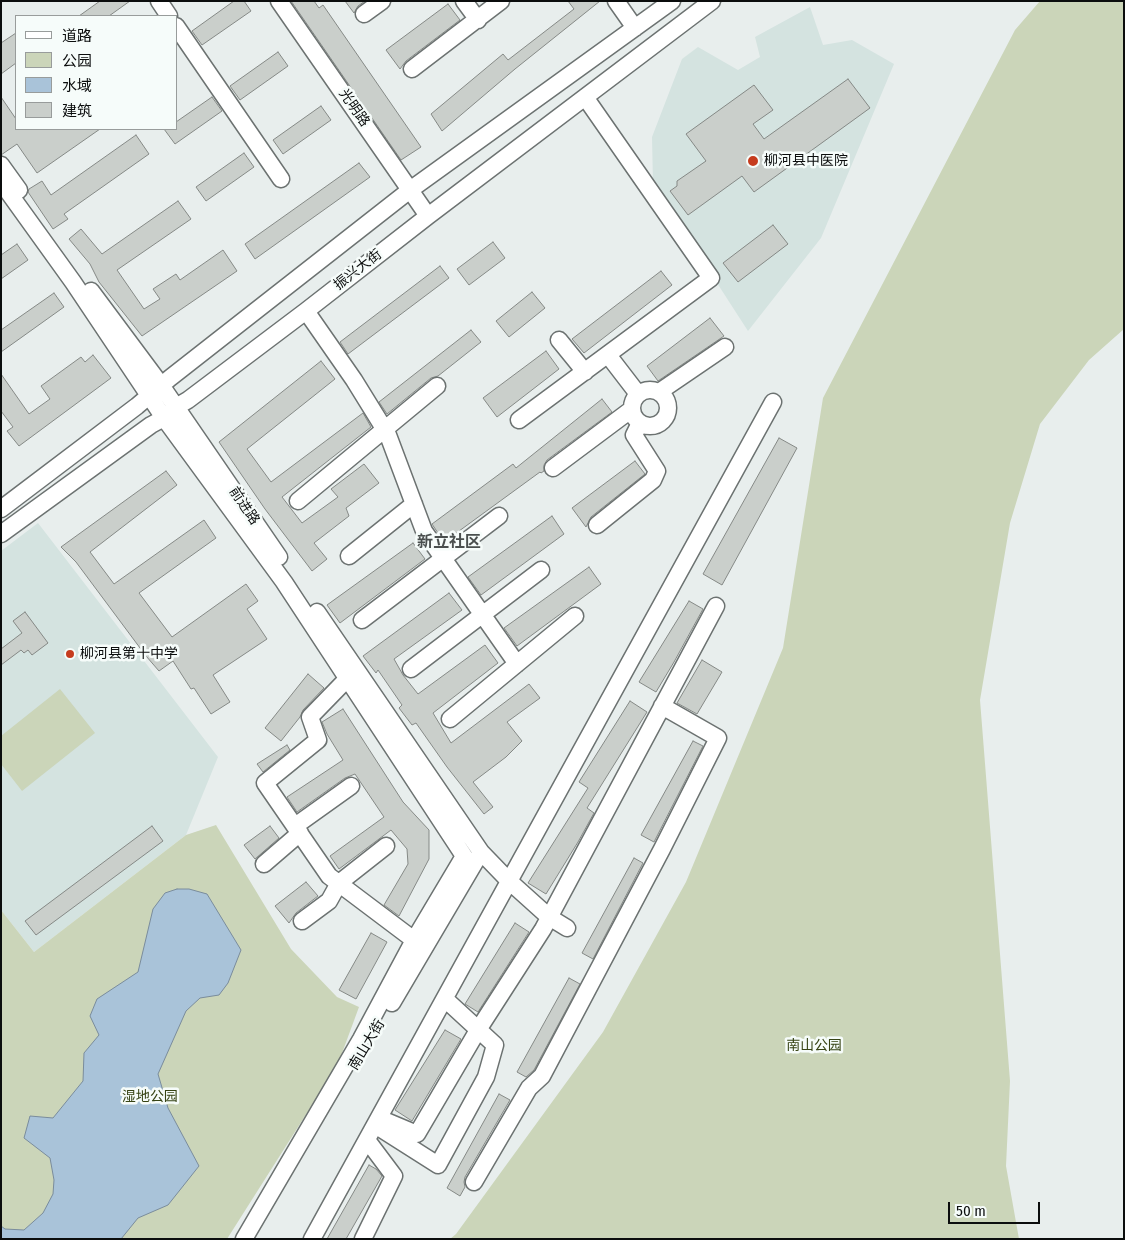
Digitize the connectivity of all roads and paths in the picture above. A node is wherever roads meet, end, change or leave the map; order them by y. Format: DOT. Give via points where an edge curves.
graph roads {
  1 [pos="159,1"];
  2 [pos="279,1"];
  3 [pos="382,1"];
  4 [pos="464,1"];
  5 [pos="501,1"];
  6 [pos="616,1"];
  7 [pos="672,1"];
  8 [pos="712,1"];
  9 [pos="364,14"];
  10 [pos="168,15"];
  11 [pos="478,20"];
  12 [pos="636,28"];
  13 [pos="178,29"];
  14 [pos="412,69"];
  15 [pos="585,97"];
  16 [pos="1,165"];
  17 [pos="281,179"];
  18 [pos="1,182"];
  19 [pos="410,190"];
  20 [pos="428,216"];
  21 [pos="306,311"];
  22 [pos="559,340"];
  23 [pos="725,347"];
  24 [pos="608,355"];
  25 [pos="585,372"];
  26 [pos="437,386"];
  27 [pos="155,390"];
  28 [pos="659,392"];
  29 [pos="773,402"];
  30 [pos="176,407"];
  31 [pos="636,409"];
  32 [pos="164,418"];
  33 [pos="519,420"];
  34 [pos="384,430"];
  35 [pos="553,468"];
  36 [pos="298,501"];
  37 [pos="414,504"];
  38 [pos="1,509"];
  39 [pos="499,516"];
  40 [pos="597,525"];
  41 [pos="1,534"];
  42 [pos="349,556"];
  43 [pos="443,558"];
  44 [pos="541,570"];
  45 [pos="716,606"];
  46 [pos="482,614"];
  47 [pos="575,616"];
  48 [pos="362,620"];
  49 [pos="517,664"];
  50 [pos="411,669"];
  51 [pos="347,679"];
  52 [pos="662,706"];
  53 [pos="450,719"];
  54 [pos="351,786"];
  55 [pos="298,830"];
  56 [pos="386,846"];
  57 [pos="481,852"];
  58 [pos="464,856"];
  59 [pos="264,864"];
  60 [pos="509,881"];
  61 [pos="338,883"];
  62 [pos="549,917"];
  63 [pos="302,921"];
  64 [pos="567,928"];
  65 [pos="414,940"];
  66 [pos="445,998"];
  67 [pos="478,1030"];
  68 [pos="377,1121"];
  69 [pos="366,1140"];
  70 [pos="474,1182"];
  71 [pos="244,1239"];
  72 [pos="252,1239"];
  73 [pos="312,1239"];
  74 [pos="363,1239"];
  1 -- 10 [label="street"];
  2 -- 19 [label="street, 光明路"];
  3 -- 9 [label="street"];
  4 -- 11 [label="street"];
  5 -- 11 [label="street"];
  6 -- 12 [label="street"];
  7 -- 12 [label="street"];
  8 -- 15 [label="street, 振兴大街"];
  11 -- 14 [label="street"];
  12 -- 19 [label="street"];
  13 -- 17 [label="street"];
  15 -- 20 [label="street, 振兴大街"];
  15 -- 24 [label="street" via="711,278"];
  16 -- 27 [label="street, 前进路" via="79,274"];
  18 -- 27 [label="street, 前进路"];
  19 -- 20 [label="street, 光明路"];
  19 -- 27 [label="street"];
  20 -- 21 [label="street, 振兴大街"];
  21 -- 30 [label="street, 振兴大街"];
  21 -- 34 [label="street"];
  22 -- 25 [label="street"];
  23 -- 28 [label="street"];
  24 -- 25 [label="street"];
  24 -- 31 [label="street"];
  25 -- 33 [label="street"];
  26 -- 34 [label="street"];
  27 -- 30 [label="street, 前进路"];
  27 -- 32 [label="street, 前进路"];
  27 -- 38 [label="street"];
  28 -- 31 [label="street" via="644,391"];
  28 -- 31 [label="street" via="668,404 662,422 644,426"];
  29 -- 60 [label="street"];
  30 -- 32 [label="street, 振兴大街"];
  30 -- 57 [label="street, 前进路"];
  31 -- 35 [label="street"];
  31 -- 40 [label="street" via="634,435 657,471 653,480"];
  32 -- 41 [label="street, 振兴大街"];
  32 -- 51 [label="street, 前进路" via="284,582"];
  34 -- 36 [label="street"];
  34 -- 37 [label="street"];
  37 -- 42 [label="street"];
  37 -- 43 [label="street" via="424,531"];
  39 -- 43 [label="street"];
  43 -- 46 [label="street"];
  43 -- 48 [label="street"];
  44 -- 46 [label="street"];
  45 -- 52 [label="street"];
  46 -- 49 [label="street"];
  46 -- 50 [label="street"];
  47 -- 49 [label="street"];
  49 -- 53 [label="street"];
  51 -- 55 [label="street" via="310,717 318,740 266,782"];
  51 -- 58 [label="street, 前进路"];
  52 -- 62 [label="street"];
  52 -- 70 [label="street" via="718,738 542,1076 529,1088"];
  54 -- 55 [label="street"];
  55 -- 59 [label="street"];
  55 -- 61 [label="street" via="329,876"];
  56 -- 61 [label="street"];
  57 -- 60 [label="street, 前进路"];
  57 -- 72 [label="street, 南山大街"];
  58 -- 65 [label="street, 南山大街"];
  60 -- 62 [label="street, 前进路"];
  60 -- 66 [label="street"];
  61 -- 63 [label="street" via="329,901"];
  61 -- 65 [label="street"];
  62 -- 64 [label="street, 前进路"];
  62 -- 67 [label="street"];
  65 -- 71 [label="street, 南山大街" via="361,1039"];
  66 -- 67 [label="street"];
  66 -- 68 [label="street"];
  67 -- 68 [label="street" via="417,1134"];
  67 -- 68 [label="street" via="495,1045 486,1077 438,1165"];
  68 -- 69 [label="street"];
  69 -- 73 [label="street"];
  69 -- 74 [label="street" via="394,1176"];
}
